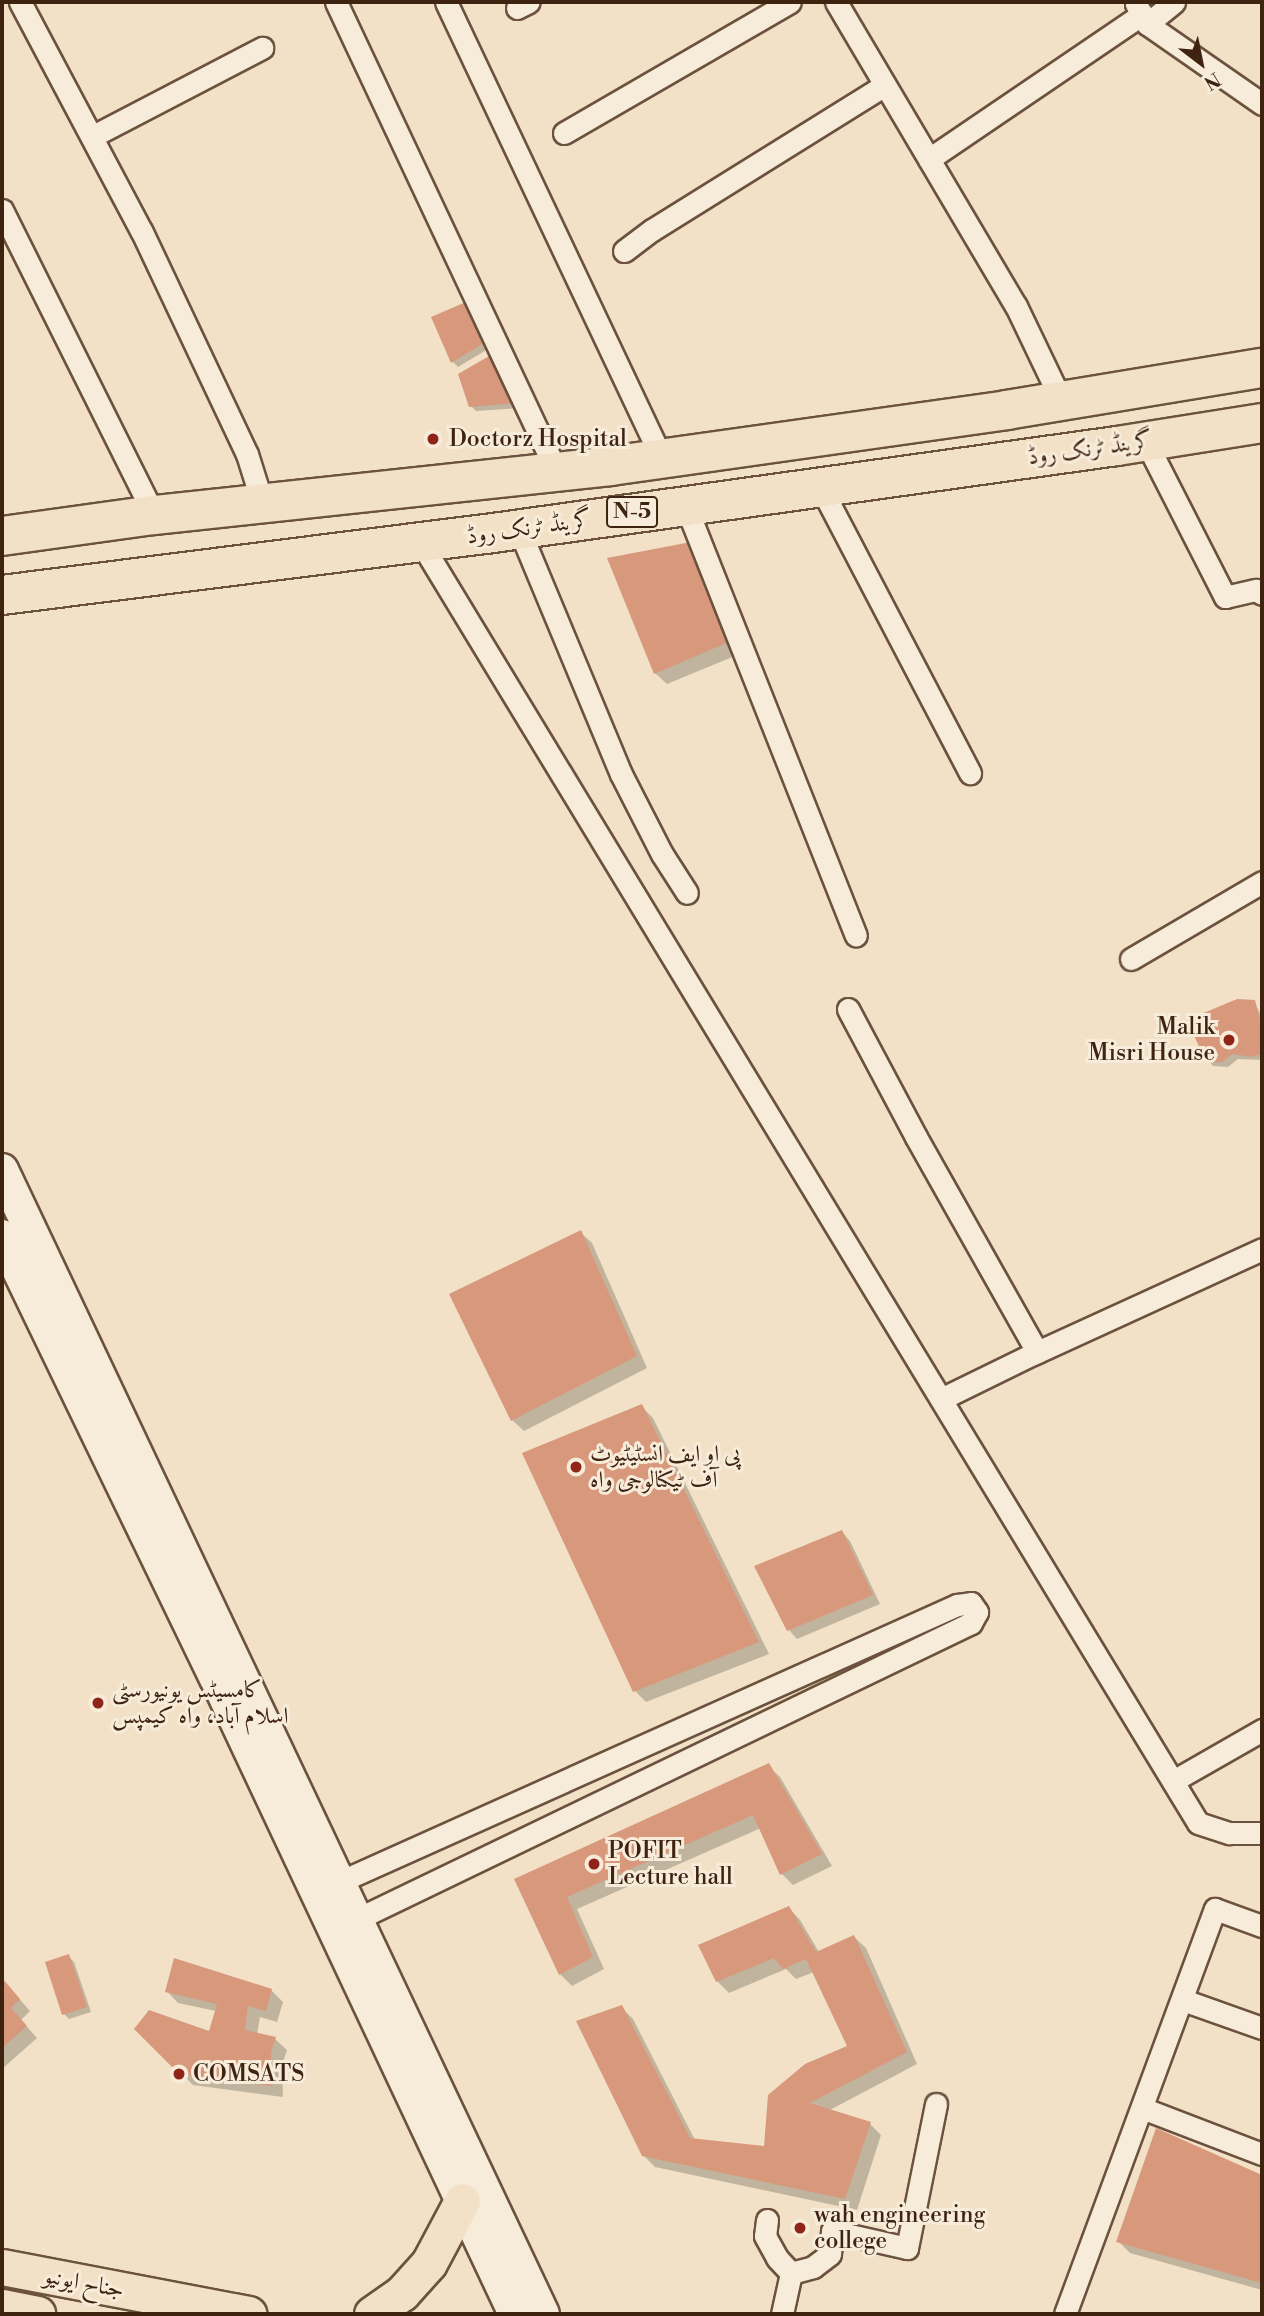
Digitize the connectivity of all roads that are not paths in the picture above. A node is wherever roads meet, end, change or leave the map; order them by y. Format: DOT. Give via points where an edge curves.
graph roads {
  1 [pos="20,2"];
  2 [pos="336,2"];
  3 [pos="446,2"];
  4 [pos="790,2"];
  5 [pos="836,2"];
  6 [pos="1174,2"];
  7 [pos="1141,13"];
  8 [pos="262,48"];
  9 [pos="885,85"];
  10 [pos="1262,104"];
  11 [pos="564,133"];
  12 [pos="93,136"];
  13 [pos="929,159"];
  14 [pos="2,210"];
  15 [pos="624,251"];
  16 [pos="1262,368"];
  17 [pos="1061,400"];
  18 [pos="1262,423"];
  19 [pos="1146,442"];
  20 [pos="662,459"];
  21 [pos="557,472"];
  22 [pos="820,486"];
  23 [pos="685,504"];
  24 [pos="263,505"];
  25 [pos="154,515"];
  26 [pos="519,529"];
  27 [pos="2,536"];
  28 [pos="421,543"];
  29 [pos="1262,594"];
  30 [pos="2,595"];
  31 [pos="970,774"];
  32 [pos="1262,882"];
  33 [pos="687,893"];
  34 [pos="856,935"];
  35 [pos="1131,959"];
  36 [pos="848,1009"];
  37 [pos="2,1170"];
  38 [pos="2,1236"];
  39 [pos="1262,1249"];
  40 [pos="1037,1352"];
  41 [pos="941,1399"];
  42 [pos="1262,1730"];
  43 [pos="1173,1781"];
  44 [pos="1262,1833"];
  45 [pos="328,1887"];
  46 [pos="346,1924"];
  47 [pos="1262,1926"];
  48 [pos="1183,2000"];
  49 [pos="1262,2028"];
  50 [pos="936,2104"];
  51 [pos="1142,2108"];
  52 [pos="1262,2154"];
  53 [pos="473,2196"];
  54 [pos="767,2220"];
  55 [pos="2,2267"];
  56 [pos="791,2273"];
  57 [pos="2,2308"];
  58 [pos="37,2314"];
  59 [pos="249,2314"];
  60 [pos="372,2314"];
  61 [pos="514,2314"];
  62 [pos="543,2314"];
  63 [pos="782,2314"];
  64 [pos="1065,2314"];
  1 -- 12 [label="street"];
  2 -- 21 [label="street"];
  3 -- 20 [label="street"];
  4 -- 11 [label="street"];
  5 -- 9 [label="street"];
  6 -- 7 [label="street"];
  7 -- 10 [label="street"];
  7 -- 13 [label="street"];
  8 -- 12 [label="street"];
  9 -- 13 [label="street"];
  9 -- 15 [label="street"];
  12 -- 24 [label="street" via="247,454"];
  13 -- 17 [label="street" via="1016,306"];
  14 -- 25 [label="street"];
  16 -- 17 [label="highway, N-5"];
  17 -- 20 [label="highway, N-5"];
  18 -- 19 [label="highway, گرینڈ ٹرنک روڈ / N-5"];
  19 -- 22 [label="highway, گرینڈ ٹرنک روڈ / N-5"];
  19 -- 29 [label="street" via="1225,597 1256,590"];
  20 -- 21 [label="highway, N-5"];
  21 -- 24 [label="highway, N-5"];
  22 -- 23 [label="highway, گرینڈ ٹرنک روڈ / N-5"];
  22 -- 31 [label="street"];
  23 -- 26 [label="highway, گرینڈ ٹرنک روڈ / N-5"];
  23 -- 34 [label="street"];
  24 -- 25 [label="highway, N-5"];
  25 -- 27 [label="highway, N-5"];
  26 -- 28 [label="highway, گرینڈ ٹرنک روڈ / N-5"];
  26 -- 33 [label="street" via="621,774"];
  28 -- 30 [label="highway, گرینڈ ٹرنک روڈ / N-5"];
  28 -- 41 [label="street"];
  32 -- 35 [label="street"];
  36 -- 40 [label="street"];
  37 -- 45 [label="street"];
  38 -- 45 [label="street"];
  39 -- 40 [label="street"];
  40 -- 41 [label="street"];
  41 -- 43 [label="street"];
  42 -- 43 [label="street"];
  43 -- 44 [label="street" via="1198,1823 1229,1833"];
  45 -- 46 [label="street"];
  45 -- 46 [label="street" via="957,1605 971,1602 977,1612 971,1623"];
  46 -- 53 [label="street"];
  47 -- 48 [label="street" via="1215,1909"];
  48 -- 49 [label="street"];
  48 -- 51 [label="street"];
  50 -- 56 [label="street" via="907,2248 832,2231 830,2254 813,2267"];
  51 -- 52 [label="street"];
  51 -- 64 [label="street"];
  53 -- 60 [label="main road" via="429,2263 402,2293"];
  53 -- 61 [label="street"];
  53 -- 62 [label="street"];
  54 -- 56 [label="street" via="765,2236"];
  55 -- 59 [label="main road, جناح ایونیو"];
  56 -- 63 [label="street"];
  57 -- 58 [label="main road, جناح ایونیو"];
}
